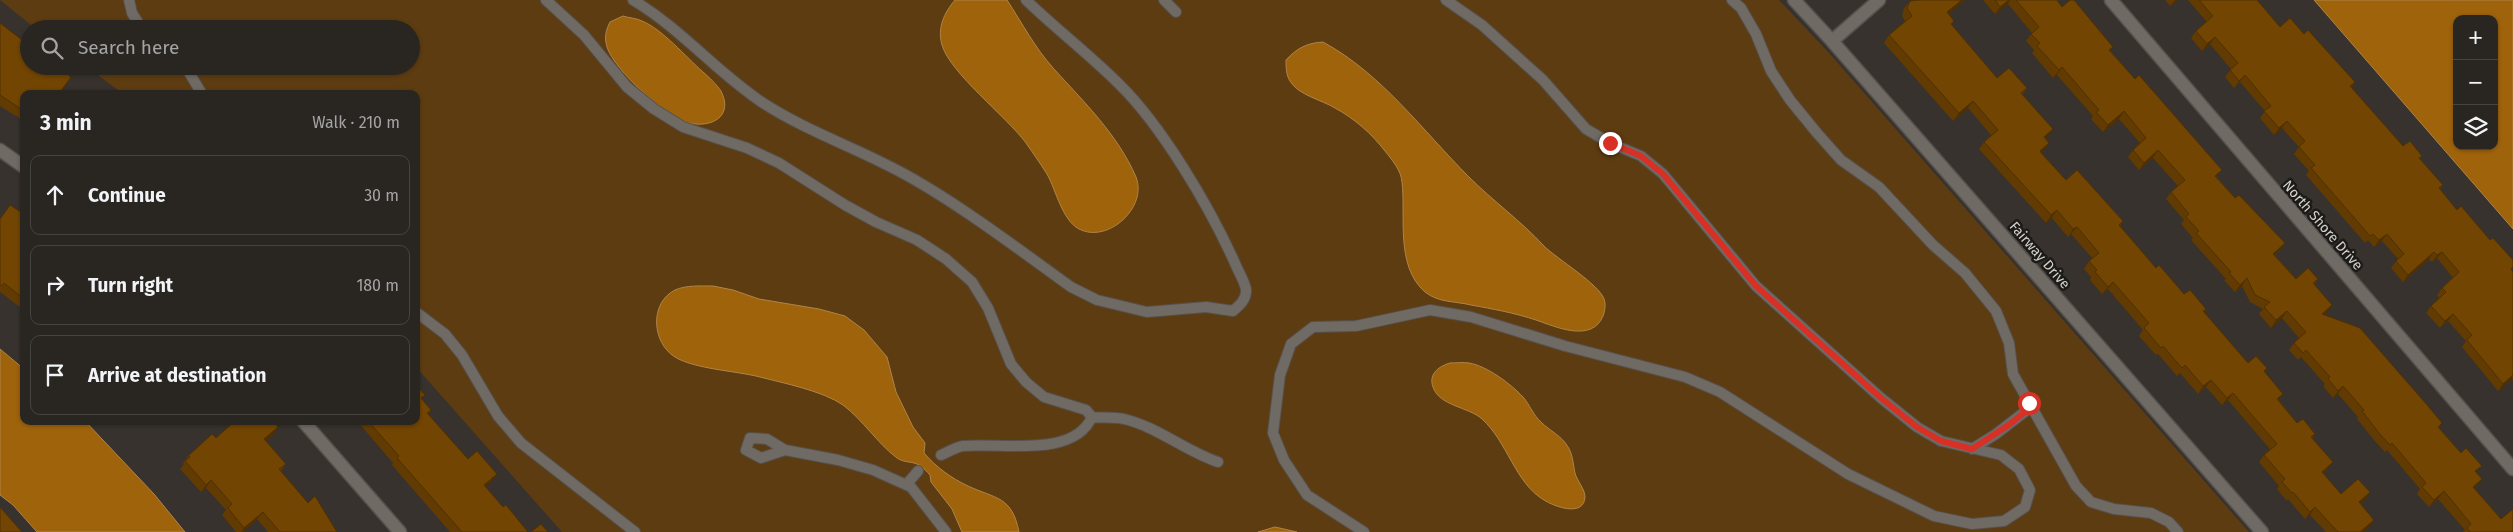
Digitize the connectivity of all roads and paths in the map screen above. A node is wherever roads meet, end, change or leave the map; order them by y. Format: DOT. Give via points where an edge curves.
graph roads {
  1 [pos="128,0"];
  2 [pos="546,0"];
  3 [pos="633,0"];
  4 [pos="1026,0"];
  5 [pos="1164,0"];
  6 [pos="1446,0"];
  7 [pos="1732,0"];
  8 [pos="1794,0"];
  9 [pos="1879,0"];
  10 [pos="2111,0"];
  11 [pos="1176,12"];
  12 [pos="136,20"];
  13 [pos="1832,41"];
  14 [pos="189,75"];
  15 [pos="199,90"];
  16 [pos="0,150"];
  17 [pos="20,164"];
  18 [pos="420,315"];
  19 [pos="2031,407"];
  20 [pos="1092,417"];
  21 [pos="306,425"];
  22 [pos="1972,449"];
  23 [pos="785,450"];
  24 [pos="941,454"];
  25 [pos="1218,462"];
  26 [pos="2513,469"];
  27 [pos="918,471"];
  28 [pos="906,485"];
  29 [pos="400,532"];
  30 [pos="635,532"];
  31 [pos="946,532"];
  32 [pos="1364,532"];
  33 [pos="2178,532"];
  34 [pos="2262,532"];
  1 -- 12 [label="lane"];
  2 -- 20 [label="lane" via="584,35 627,87 654,109 683,127 747,148 779,163 876,222 917,240 946,260 972,282 988,308 1011,364 1026,382 1044,396 1086,410"];
  3 -- 4 [label="lane" via="660,16 741,88 764,104 914,180 1071,287 1096,300 1147,312 1206,306 1234,310 1243,303 1246,290 1224,239 1157,131 1119,84"];
  5 -- 11 [label="lane"];
  6 -- 22 [label="lane" via="1482,25 1531,68 1586,129 1641,156 1663,174 1756,286 1881,398 1917,427 1941,441"];
  7 -- 19 [label="lane" via="1741,8 1771,70 1790,100 1817,133 1841,160 1879,187 1933,245 1965,273 1996,311 2008,342 2014,374"];
  8 -- 13 [label="street, Fairway Drive"];
  9 -- 13 [label="street"];
  10 -- 26 [label="street, North Shore Drive"];
  13 -- 34 [label="street, Fairway Drive"];
  14 -- 15 [label="lane"];
  16 -- 17 [label="street"];
  18 -- 30 [label="lane" via="445,334 462,355 498,416 521,443"];
  19 -- 22 [label="lane"];
  19 -- 33 [label="lane" via="2076,486 2091,502 2114,510 2151,513 2169,522"];
  20 -- 24 [label="lane" via="1088,426 1070,439 1043,446 960,447"];
  20 -- 25 [label="lane" via="1124,419 1163,434"];
  21 -- 29 [label="street"];
  22 -- 32 [label="lane" via="2001,455 2019,469 2030,490 2024,507 2004,521 1972,524 1934,516 1848,474 1720,392 1685,378 1471,316 1430,310 1356,326 1312,327 1291,344 1280,375 1273,433 1284,460 1308,495"];
  23 -- 28 [label="lane" via="873,470"];
  27 -- 28 [label="lane"];
  28 -- 31 [label="lane" via="911,487"];
}
